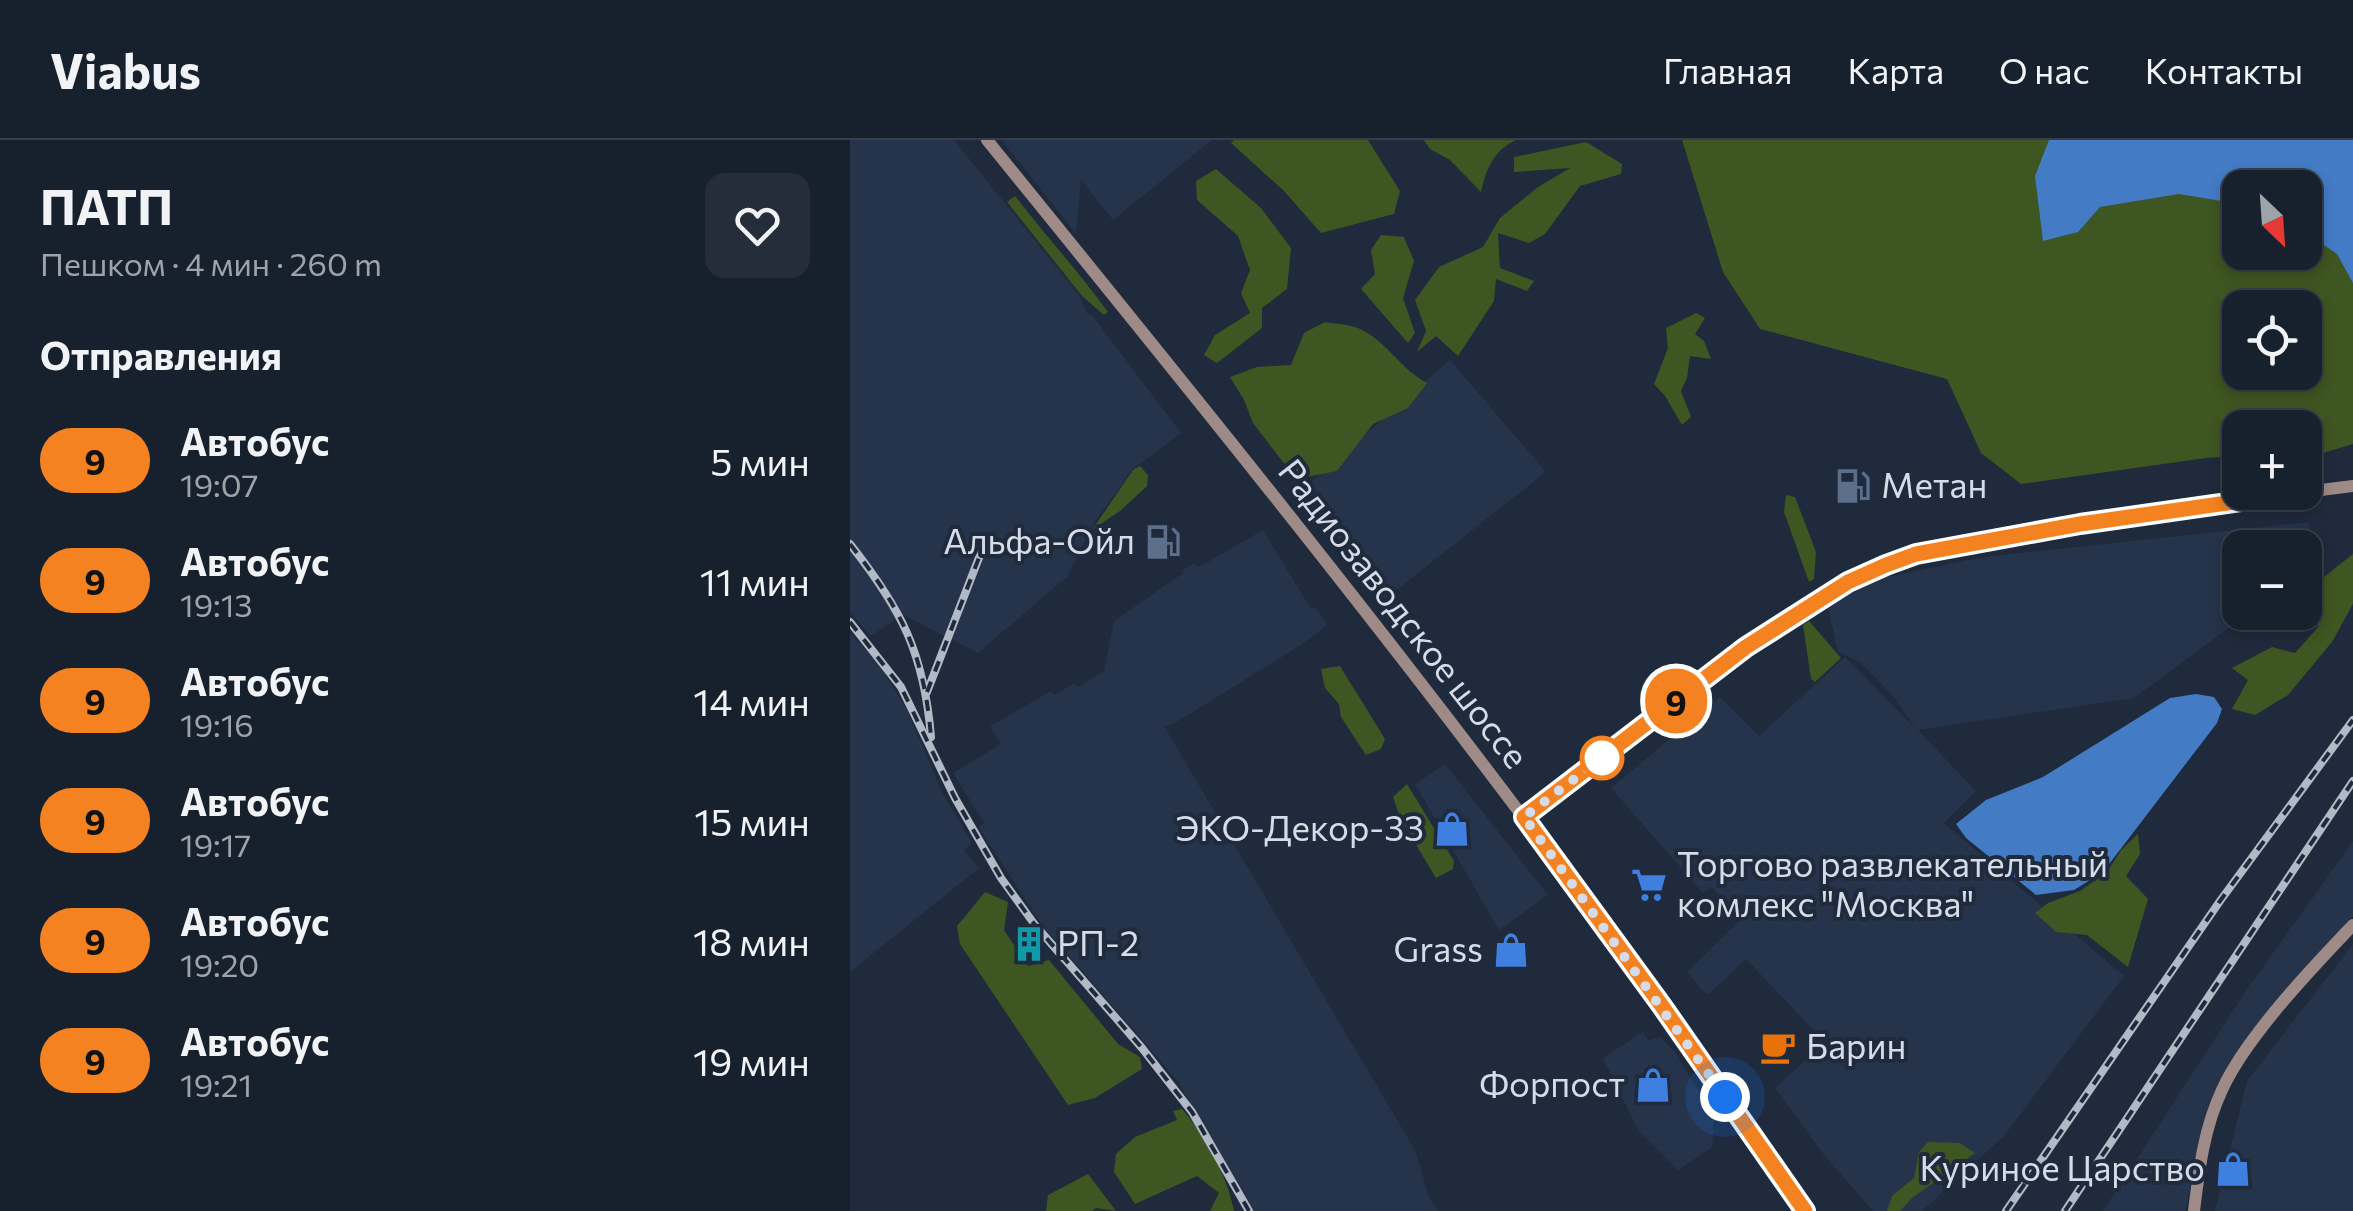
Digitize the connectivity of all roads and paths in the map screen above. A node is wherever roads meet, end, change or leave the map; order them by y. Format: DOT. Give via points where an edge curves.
graph roads {
  1 [pos="987,140"];
  2 [pos="2353,486"];
  3 [pos="2322,490"];
  4 [pos="2222,504"];
  5 [pos="1524,817"];
  6 [pos="2353,925"];
  7 [pos="1805,1211"];
  8 [pos="2194,1211"];
  1 -- 5 [label="main road, Радиозаводское шоссе"];
  2 -- 3 [label="main road"];
  4 -- 5 [label="main road" via="1916,554 1848,582 1746,647"];
  5 -- 7 [label="main road, Радиозаводское шоссе"];
  6 -- 8 [label="main road" via="2246,1050 2223,1087 2199,1164"];
}
